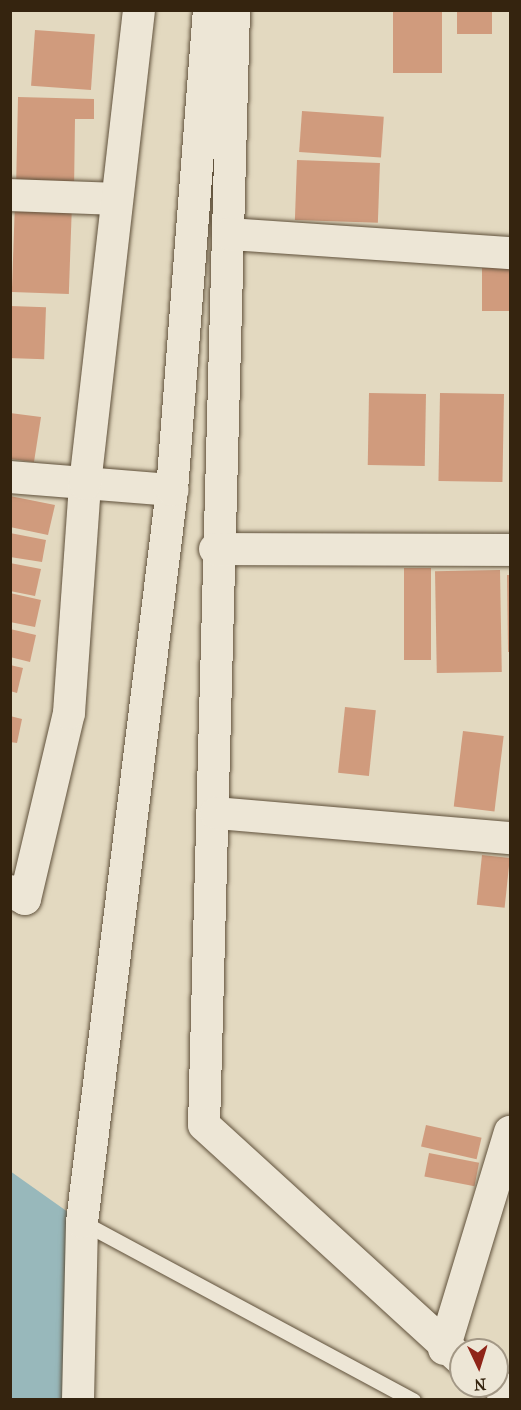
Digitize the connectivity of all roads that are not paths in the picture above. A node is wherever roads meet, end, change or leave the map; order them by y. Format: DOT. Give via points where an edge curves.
graph roads {
  1 [pos="139,10"];
  2 [pos="210,10"];
  3 [pos="234,10"];
  4 [pos="10,195"];
  5 [pos="117,199"];
  6 [pos="229,234"];
  7 [pos="510,253"];
  8 [pos="10,477"];
  9 [pos="85,484"];
  10 [pos="172,490"];
  11 [pos="216,549"];
  12 [pos="510,550"];
  13 [pos="216,813"];
  14 [pos="510,838"];
  15 [pos="10,891"];
  16 [pos="510,1132"];
  17 [pos="82,1222"];
  18 [pos="456,1338"];
  19 [pos="449,1351"];
  20 [pos="78,1400"];
  21 [pos="412,1400"];
  1 -- 5 [label="street"];
  2 -- 10 [label="street"];
  3 -- 6 [label="street"];
  4 -- 5 [label="street"];
  5 -- 9 [label="street"];
  6 -- 7 [label="street"];
  6 -- 11 [label="street"];
  8 -- 9 [label="street"];
  9 -- 10 [label="street"];
  9 -- 15 [label="street" via="69,713 25,899"];
  10 -- 17 [label="street"];
  11 -- 12 [label="street"];
  11 -- 13 [label="street"];
  13 -- 14 [label="street"];
  13 -- 19 [label="street" via="204,1125"];
  16 -- 18 [label="street"];
  17 -- 20 [label="street"];
  17 -- 21 [label="lane"];
}
